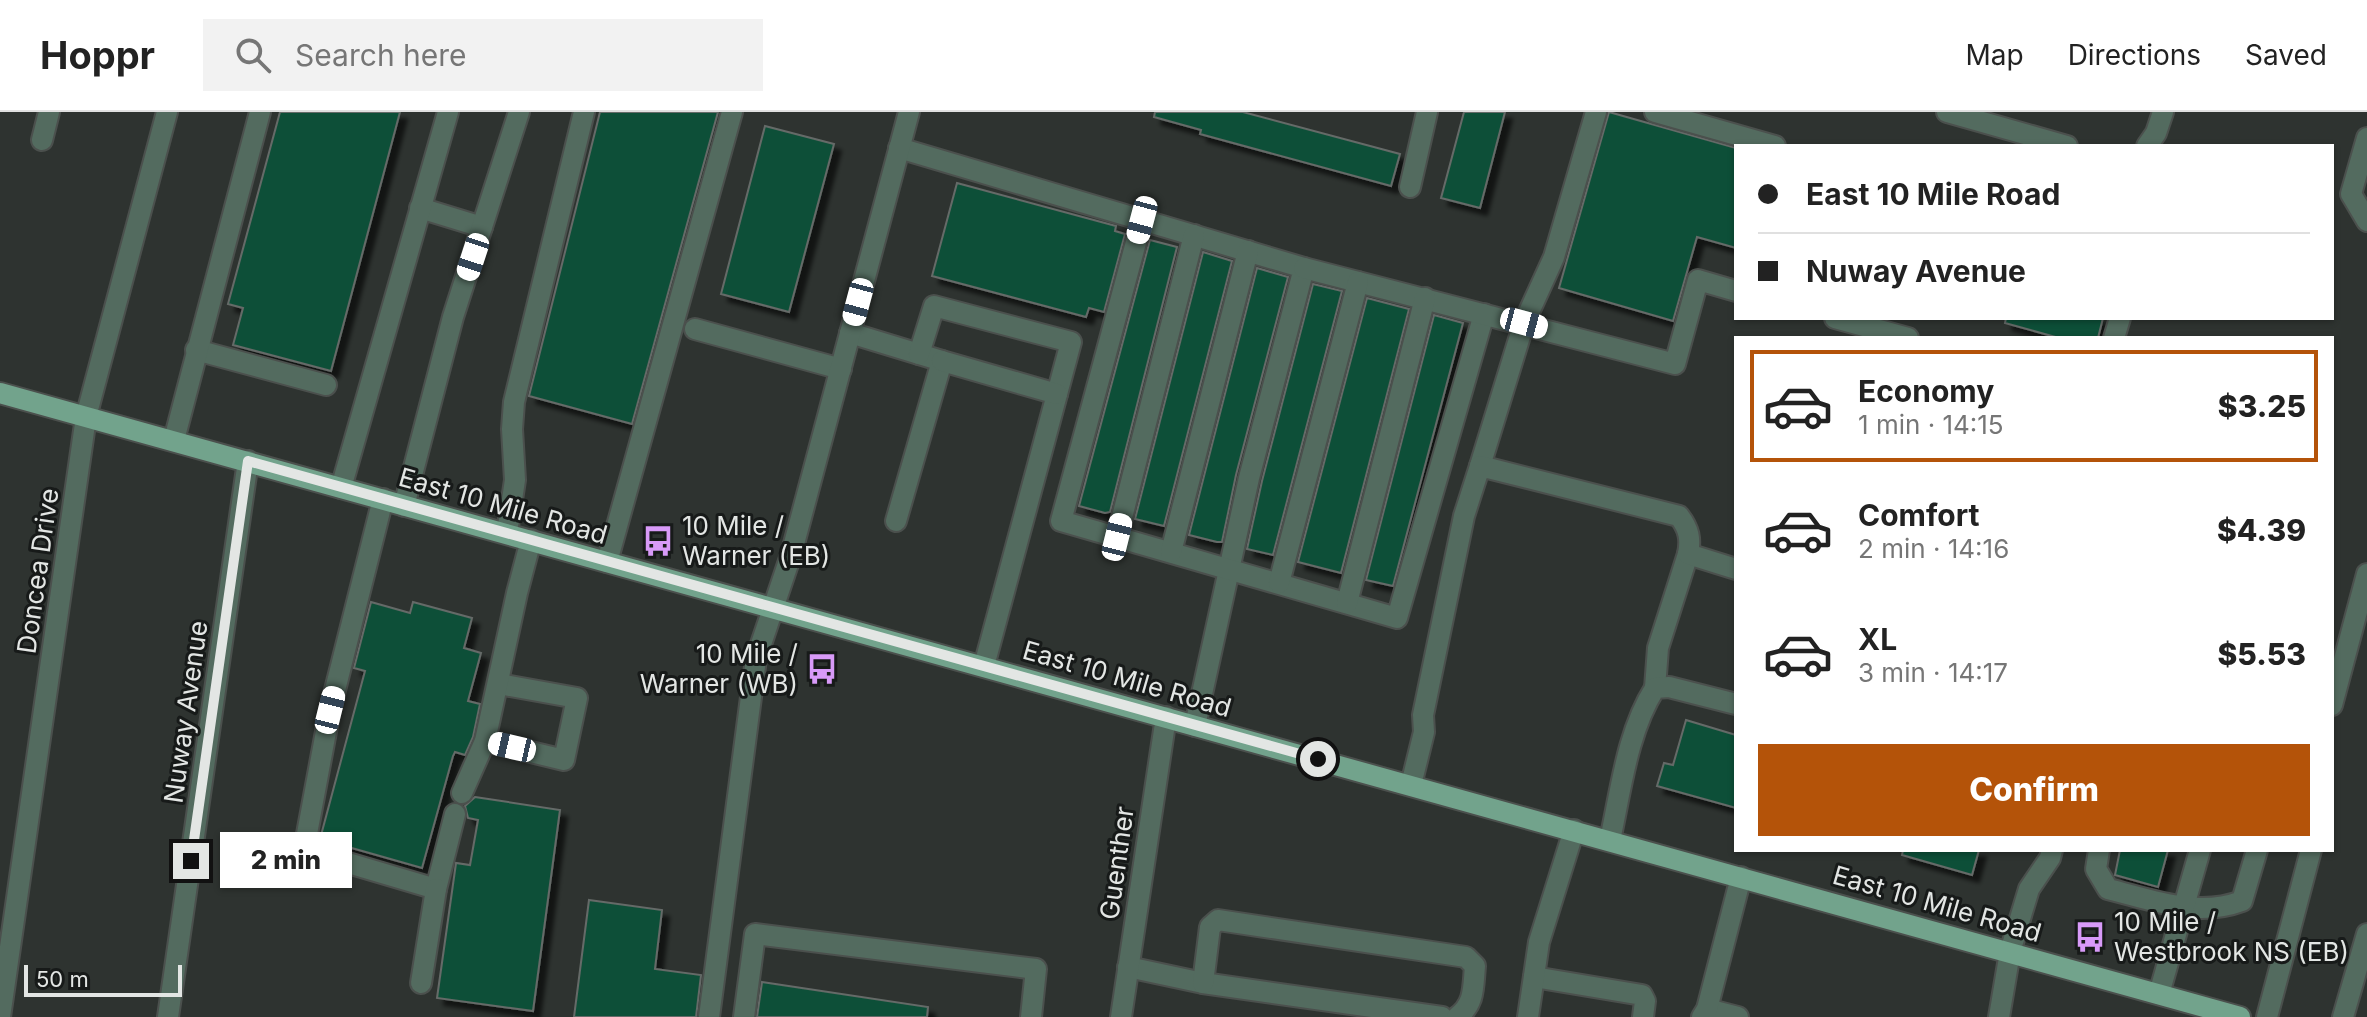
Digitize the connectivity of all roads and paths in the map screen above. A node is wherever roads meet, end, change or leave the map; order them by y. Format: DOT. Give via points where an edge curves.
graph roads {
  1 [pos="49,112"];
  2 [pos="167,112"];
  3 [pos="260,112"];
  4 [pos="448,112"];
  5 [pos="519,112"];
  6 [pos="584,112"];
  7 [pos="732,112"];
  8 [pos="909,112"];
  9 [pos="1427,112"];
  10 [pos="1596,112"];
  11 [pos="1655,112"];
  12 [pos="1947,112"];
  13 [pos="2163,112"];
  14 [pos="2367,138"];
  15 [pos="42,140"];
  16 [pos="1768,144"];
  17 [pos="2060,144"];
  18 [pos="2148,144"];
  19 [pos="899,148"];
  20 [pos="1410,187"];
  21 [pos="420,208"];
  22 [pos="1142,220"];
  23 [pos="2367,221"];
  24 [pos="482,227"];
  25 [pos="1194,235"];
  26 [pos="1248,251"];
  27 [pos="1304,268"];
  28 [pos="1358,282"];
  29 [pos="1734,290"];
  30 [pos="1425,298"];
  31 [pos="1484,314"];
  32 [pos="1842,320"];
  33 [pos="1524,323"];
  34 [pos="695,329"];
  35 [pos="850,333"];
  36 [pos="1901,336"];
  37 [pos="196,350"];
  38 [pos="919,354"];
  39 [pos="942,361"];
  40 [pos="841,369"];
  41 [pos="326,385"];
  42 [pos="0,393"];
  43 [pos="1057,394"];
  44 [pos="86,417"];
  45 [pos="174,440"];
  46 [pos="248,461"];
  47 [pos="1480,466"];
  48 [pos="341,488"];
  49 [pos="383,499"];
  50 [pos="404,506"];
  51 [pos="896,521"];
  52 [pos="507,533"];
  53 [pos="1117,537"];
  54 [pos="531,540"];
  55 [pos="1171,552"];
  56 [pos="1688,554"];
  57 [pos="607,562"];
  58 [pos="1229,568"];
  59 [pos="1734,568"];
  60 [pos="2367,574"];
  61 [pos="1279,583"];
  62 [pos="1347,603"];
  63 [pos="775,608"];
  64 [pos="984,666"];
  65 [pos="499,684"];
  66 [pos="1655,688"];
  67 [pos="2334,698"];
  68 [pos="1734,703"];
  69 [pos="1166,717"];
  70 [pos="1195,726"];
  71 [pos="485,741"];
  72 [pos="1411,785"];
  73 [pos="462,793"];
  74 [pos="455,814"];
  75 [pos="1574,830"];
  76 [pos="1610,840"];
  77 [pos="2052,852"];
  78 [pos="2099,852"];
  79 [pos="2199,852"];
  80 [pos="2256,852"];
  81 [pos="2310,852"];
  82 [pos="1741,877"];
  83 [pos="436,889"];
  84 [pos="2184,908"];
  85 [pos="2367,934"];
  86 [pos="2010,952"];
  87 [pos="1128,967"];
  88 [pos="1534,977"];
  89 [pos="421,983"];
  90 [pos="1203,983"];
  91 [pos="2159,994"];
  92 [pos="1704,1013"];
  93 [pos="0,1017"];
  94 [pos="168,1017"];
  95 [pos="709,1017"];
  96 [pos="744,1017"];
  97 [pos="1031,1017"];
  98 [pos="1121,1017"];
  99 [pos="1442,1017"];
  100 [pos="1457,1017"];
  101 [pos="1528,1017"];
  102 [pos="1643,1017"];
  103 [pos="1738,1017"];
  104 [pos="1999,1017"];
  105 [pos="2240,1017"];
  106 [pos="2267,1017"];
  107 [pos="2343,1017"];
  1 -- 15 [label="street"];
  2 -- 44 [label="street, Doncea Drive"];
  3 -- 37 [label="street"];
  4 -- 21 [label="street"];
  5 -- 24 [label="street"];
  6 -- 52 [label="street" via="514,402 515,480"];
  7 -- 57 [label="street"];
  8 -- 19 [label="street"];
  9 -- 20 [label="street"];
  10 -- 33 [label="street" via="1554,257"];
  11 -- 16 [label="street"];
  12 -- 17 [label="street"];
  13 -- 18 [label="street"];
  14 -- 23 [label="street" via="2351,194"];
  19 -- 22 [label="street"];
  19 -- 35 [label="street"];
  21 -- 24 [label="street"];
  21 -- 48 [label="street"];
  22 -- 25 [label="street"];
  22 -- 53 [label="street" via="1061,521"];
  24 -- 50 [label="street"];
  25 -- 26 [label="street"];
  25 -- 53 [label="street"];
  26 -- 27 [label="street"];
  26 -- 55 [label="street"];
  27 -- 28 [label="street"];
  27 -- 58 [label="street"];
  28 -- 30 [label="street"];
  28 -- 61 [label="street"];
  29 -- 33 [label="street" via="1698,280 1675,364"];
  30 -- 31 [label="street"];
  30 -- 62 [label="street"];
  31 -- 33 [label="street"];
  31 -- 62 [label="street" via="1397,618"];
  32 -- 36 [label="street"];
  33 -- 47 [label="street"];
  34 -- 40 [label="street"];
  35 -- 38 [label="street"];
  35 -- 40 [label="street"];
  37 -- 41 [label="street"];
  37 -- 45 [label="street"];
  38 -- 39 [label="street"];
  38 -- 43 [label="street" via="934,306 1071,342"];
  39 -- 43 [label="street"];
  39 -- 51 [label="street"];
  40 -- 63 [label="street"];
  42 -- 44 [label="main road, East 10 Mile Road"];
  43 -- 64 [label="street"];
  44 -- 45 [label="main road, East 10 Mile Road"];
  44 -- 93 [label="street, Doncea Drive"];
  45 -- 46 [label="main road, East 10 Mile Road"];
  46 -- 48 [label="main road, East 10 Mile Road"];
  46 -- 94 [label="street, Nuway Avenue"];
  47 -- 56 [label="street" via="1679,516 1691,542"];
  47 -- 72 [label="street" via="1464,516"];
  48 -- 49 [label="main road, East 10 Mile Road"];
  49 -- 50 [label="main road, East 10 Mile Road"];
  49 -- 83 [label="street" via="330,710 304,850"];
  50 -- 52 [label="main road, East 10 Mile Road"];
  52 -- 54 [label="main road, East 10 Mile Road"];
  53 -- 55 [label="street"];
  54 -- 57 [label="main road, East 10 Mile Road"];
  54 -- 65 [label="street"];
  55 -- 58 [label="street"];
  56 -- 59 [label="street"];
  56 -- 66 [label="street" via="1658,648"];
  57 -- 63 [label="main road, East 10 Mile Road"];
  58 -- 61 [label="street"];
  58 -- 70 [label="street"];
  60 -- 67 [label="street"];
  61 -- 62 [label="street"];
  63 -- 64 [label="main road, East 10 Mile Road"];
  63 -- 95 [label="street" via="756,659"];
  64 -- 69 [label="main road, East 10 Mile Road"];
  65 -- 71 [label="street"];
  65 -- 71 [label="street" via="577,698 564,760"];
  66 -- 68 [label="street"];
  66 -- 76 [label="street" via="1633,738"];
  69 -- 70 [label="main road, East 10 Mile Road"];
  69 -- 87 [label="street, Guenther"];
  70 -- 72 [label="main road, East 10 Mile Road"];
  71 -- 73 [label="street"];
  72 -- 75 [label="main road, East 10 Mile Road"];
  74 -- 83 [label="street"];
  75 -- 76 [label="main road, East 10 Mile Road"];
  75 -- 88 [label="street" via="1539,942"];
  76 -- 82 [label="main road, East 10 Mile Road"];
  77 -- 86 [label="street" via="2029,889"];
  78 -- 84 [label="street" via="2096,869 2108,889"];
  79 -- 84 [label="street"];
  80 -- 84 [label="street" via="2242,901"];
  81 -- 106 [label="street"];
  82 -- 86 [label="main road, East 10 Mile Road"];
  82 -- 92 [label="street"];
  83 -- 89 [label="street"];
  84 -- 91 [label="street"];
  85 -- 107 [label="street"];
  86 -- 91 [label="main road, East 10 Mile Road"];
  86 -- 104 [label="street"];
  87 -- 90 [label="street"];
  87 -- 98 [label="street, Guenther"];
  88 -- 101 [label="street"];
  88 -- 102 [label="street" via="1642,995"];
  90 -- 99 [label="street"];
  90 -- 100 [label="street" via="1210,927 1218,920 1466,957 1475,966 1472,993 1468,1009"];
  91 -- 105 [label="main road, East 10 Mile Road"];
  92 -- 103 [label="street"];
  96 -- 97 [label="street" via="755,934 1036,969"];
}
